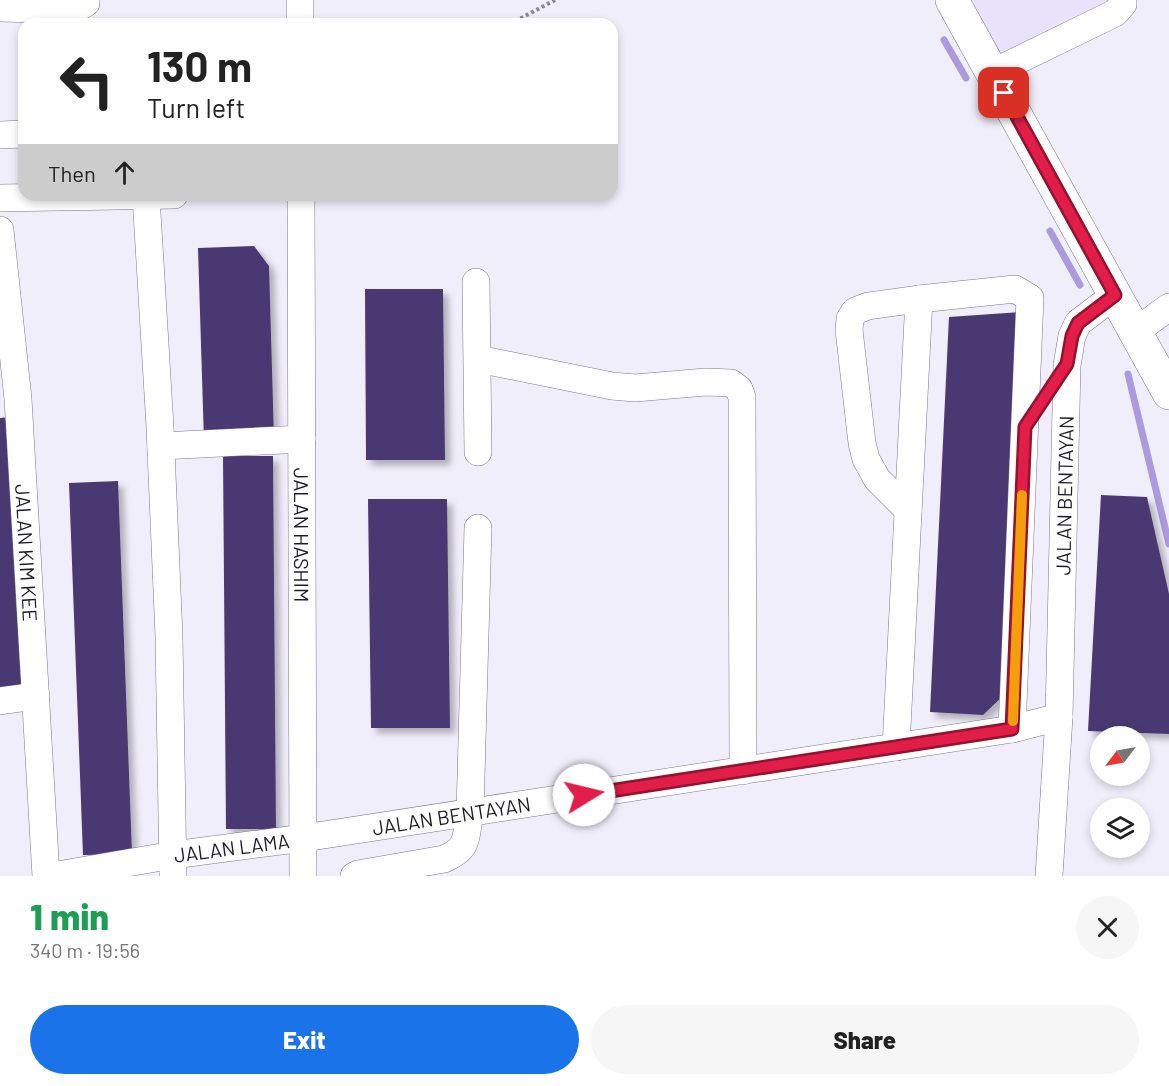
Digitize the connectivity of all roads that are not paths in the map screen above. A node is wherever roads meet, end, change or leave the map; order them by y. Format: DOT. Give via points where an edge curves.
graph roads {
  1 [pos="87,0"];
  2 [pos="300,0"];
  3 [pos="952,0"];
  4 [pos="1123,0"];
  5 [pos="0,8"];
  6 [pos="300,18"];
  7 [pos="992,73"];
  8 [pos="18,134"];
  9 [pos="0,135"];
  10 [pos="0,198"];
  11 [pos="18,198"];
  12 [pos="146,201"];
  13 [pos="301,201"];
  14 [pos="0,230"];
  15 [pos="476,282"];
  16 [pos="1115,295"];
  17 [pos="919,299"];
  18 [pos="1169,307"];
  19 [pos="1135,332"];
  20 [pos="478,359"];
  21 [pos="1067,364"];
  22 [pos="1169,393"];
  23 [pos="9,399"];
  24 [pos="1025,427"];
  25 [pos="302,439"];
  26 [pos="161,446"];
  27 [pos="478,452"];
  28 [pos="908,510"];
  29 [pos="478,528"];
  30 [pos="36,696"];
  31 [pos="0,701"];
  32 [pos="1059,717"];
  33 [pos="1012,729"];
  34 [pos="896,747"];
  35 [pos="743,771"];
  36 [pos="470,813"];
  37 [pos="304,838"];
  38 [pos="173,866"];
  39 [pos="46,876"];
  40 [pos="52,876"];
  41 [pos="303,876"];
  42 [pos="354,876"];
  43 [pos="1049,876"];
  1 -- 5 [label="street" via="74,10"];
  2 -- 6 [label="street"];
  3 -- 7 [label="main road"];
  4 -- 7 [label="street" via="1115,13"];
  7 -- 16 [label="main road"];
  8 -- 9 [label="street"];
  10 -- 11 [label="street"];
  12 -- 26 [label="street"];
  13 -- 25 [label="street, JALAN HASHIM"];
  14 -- 23 [label="street, JALAN KIM KEE"];
  15 -- 20 [label="street"];
  16 -- 19 [label="main road"];
  16 -- 21 [label="street, JALAN BENTAYAN" via="1078,323"];
  17 -- 24 [label="street" via="1015,289 1030,298"];
  17 -- 28 [label="street"];
  17 -- 28 [label="street" via="861,308 850,319 849,330 866,459 877,479"];
  18 -- 19 [label="street"];
  19 -- 22 [label="main road"];
  20 -- 27 [label="street"];
  20 -- 35 [label="street" via="612,386 723,382 739,389"];
  21 -- 24 [label="street"];
  21 -- 32 [label="street, JALAN BENTAYAN"];
  23 -- 30 [label="street, JALAN KIM KEE"];
  24 -- 33 [label="street"];
  25 -- 26 [label="street"];
  25 -- 37 [label="street, JALAN HASHIM"];
  26 -- 38 [label="street"];
  28 -- 34 [label="street"];
  29 -- 36 [label="street"];
  30 -- 31 [label="street"];
  30 -- 39 [label="street, JALAN KIM KEE"];
  32 -- 33 [label="street, JALAN BENTAYAN"];
  32 -- 43 [label="street, JALAN BENTAYAN"];
  33 -- 34 [label="street, JALAN BENTAYAN"];
  34 -- 35 [label="street, JALAN BENTAYAN"];
  35 -- 36 [label="street, JALAN BENTAYAN"];
  36 -- 37 [label="street, JALAN BENTAYAN"];
  36 -- 42 [label="street" via="464,847 456,854"];
  37 -- 38 [label="street, JALAN LAMA"];
  37 -- 41 [label="street, JALAN HASHIM"];
  38 -- 40 [label="street, JALAN LAMA"];
}
